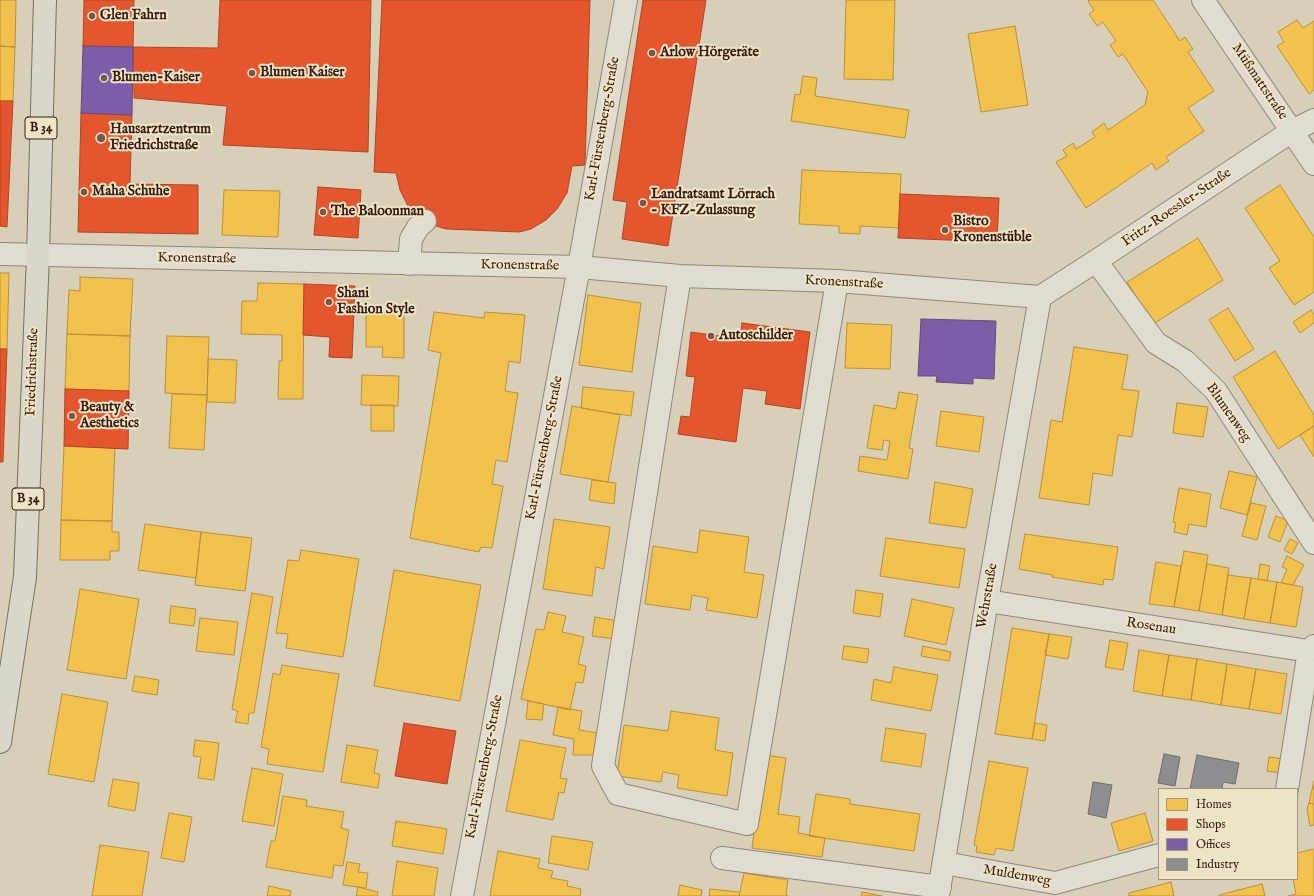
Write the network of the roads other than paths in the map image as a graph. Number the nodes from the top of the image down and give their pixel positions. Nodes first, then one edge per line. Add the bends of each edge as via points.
1 (45, 0) edge
2 (626, 0) edge
3 (1203, 0) edge
4 (1314, 120) edge
5 (1292, 131) junction
6 (1314, 164) edge
7 (425, 221) dead end
8 (0, 254) edge
9 (38, 255) junction
10 (1096, 261) junction
11 (409, 264) junction
12 (579, 267) junction
13 (680, 276) junction
14 (837, 281) junction
15 (1040, 297) junction
16 (1314, 543) edge
17 (987, 601) junction
18 (1312, 649) edge
19 (0, 742) edge
20 (1287, 788) edge
21 (1158, 855) edge
22 (722, 858) dead end
23 (944, 863) junction
24 (939, 891) edge
25 (462, 896) edge

1 - 9 main road, Friedrichstraße / B 34
2 - 12 street, Karl-Fürstenberg-Straße
3 - 5 street, Müßmattstraße
4 - 5 street, Fritz-Roessler-Straße
5 - 6 street, Müßmattstraße
5 - 10 street, Fritz-Roessler-Straße
7 - 11 street via 411,239
8 - 9 street, Kronenstraße
9 - 11 street, Kronenstraße
9 - 19 main road, Friedrichstraße / B 34 via 25,577
10 - 15 street, Fritz-Roessler-Straße
10 - 16 street, Blumenweg via 1156,343 1185,361 1216,391
11 - 12 street, Kronenstraße
12 - 13 street, Kronenstraße
12 - 25 street, Karl-Fürstenberg-Straße
13 - 14 street, Kronenstraße
13 - 14 street via 603,766 618,794 746,824
14 - 15 street, Kronenstraße
15 - 17 street, Wehrstraße
17 - 18 street, Rosenau
17 - 23 street, Wehrstraße
18 - 20 street
21 - 23 street, Muldenweg via 1055,884
22 - 24 street
23 - 24 street, Wehrstraße

